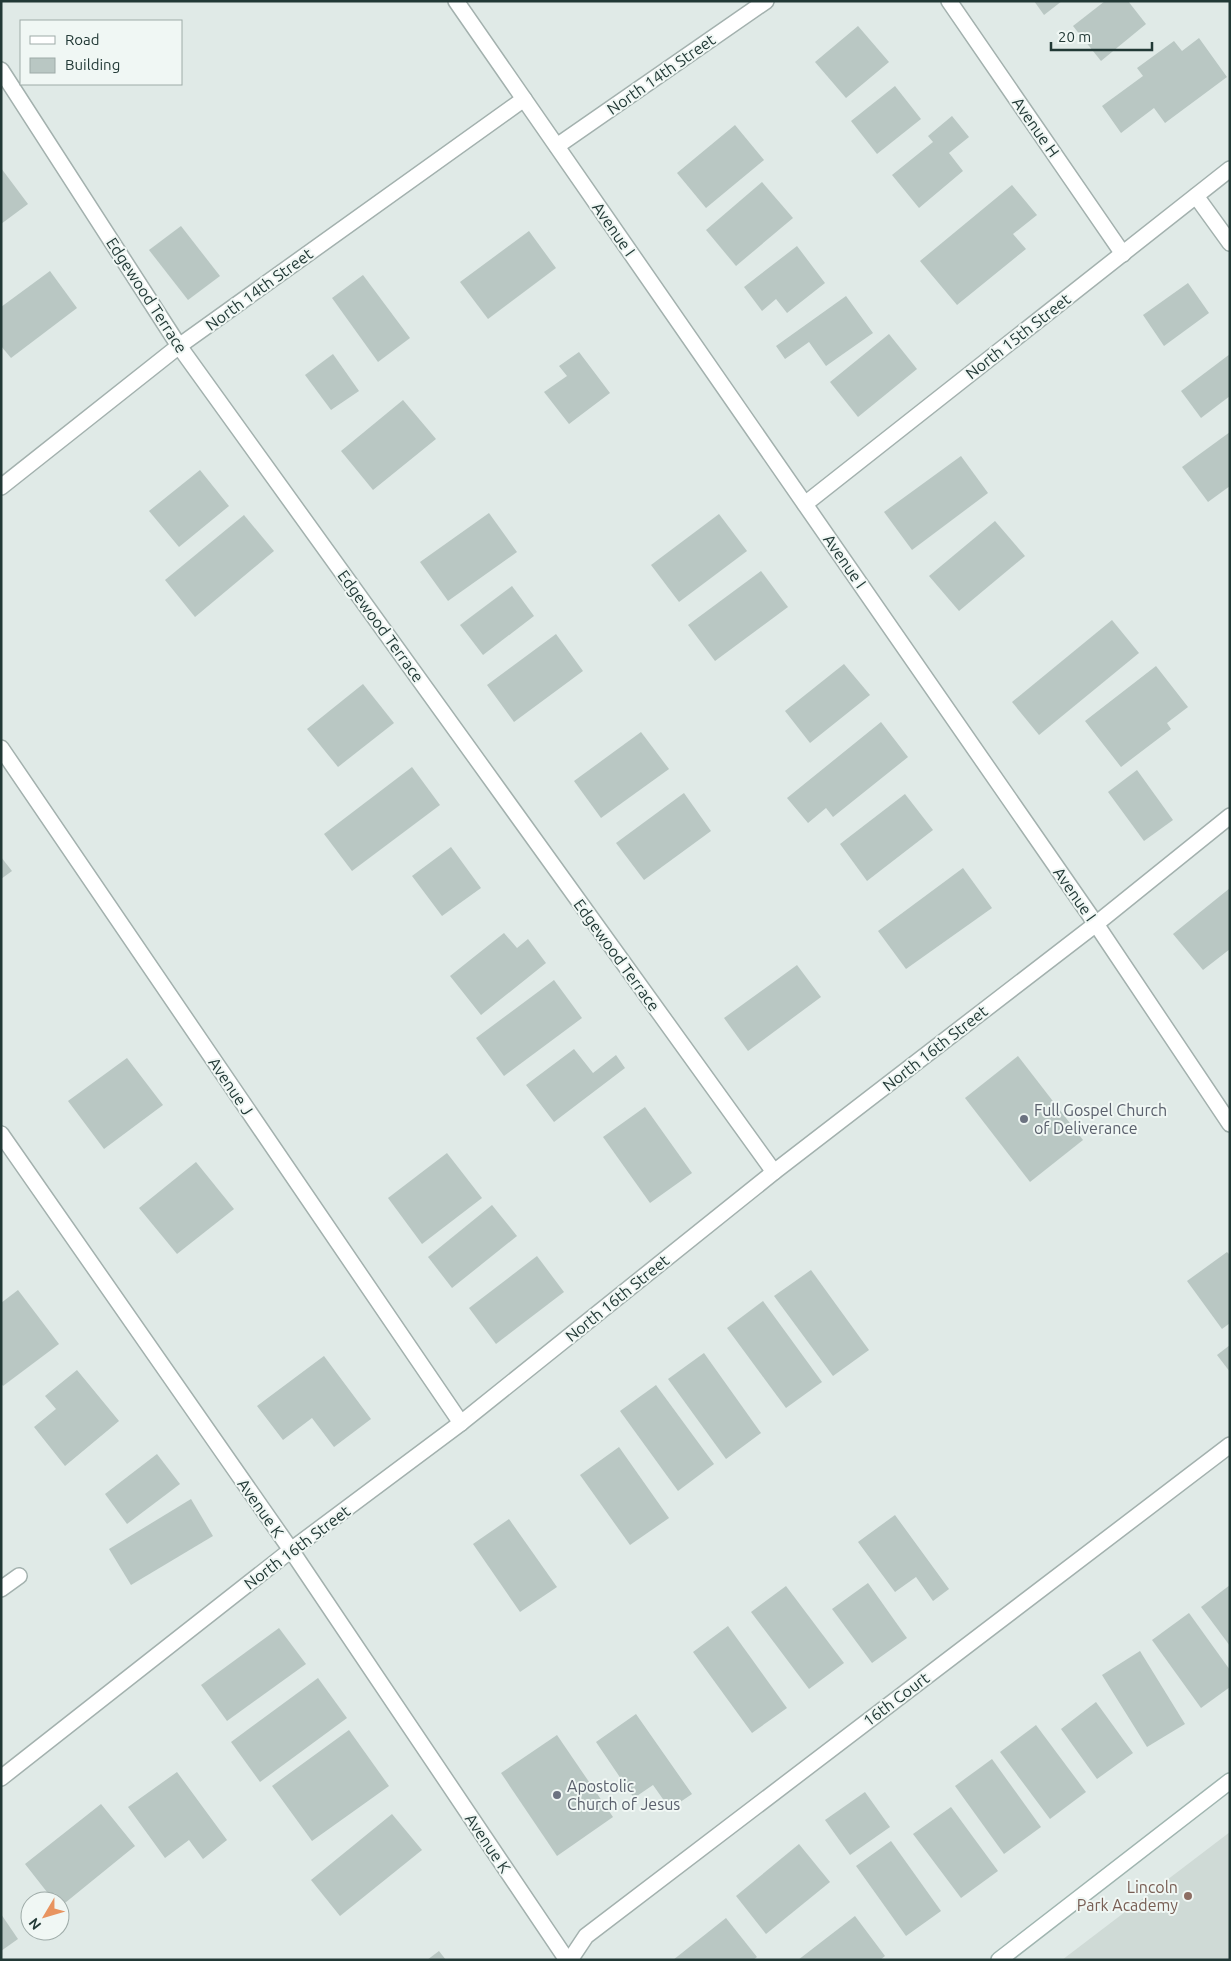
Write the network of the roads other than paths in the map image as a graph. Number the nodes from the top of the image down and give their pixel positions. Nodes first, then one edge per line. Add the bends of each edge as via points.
1 (456, 1) edge
2 (766, 1) edge
3 (949, 1) edge
4 (1, 70) edge
5 (524, 99) junction
6 (557, 146) junction
7 (1230, 169) edge
8 (1196, 196) junction
9 (1230, 243) edge
10 (1123, 254) junction
11 (179, 346) junction
12 (1, 487) edge
13 (805, 504) junction
14 (1, 748) edge
15 (1230, 816) edge
16 (1096, 924) junction
17 (1230, 1124) edge
18 (1, 1134) edge
19 (774, 1172) junction
20 (461, 1423) junction
21 (1230, 1445) edge
22 (291, 1550) junction
23 (20, 1576) dead end
24 (1, 1589) edge
25 (1, 1778) edge
26 (1230, 1781) edge
27 (568, 1960) edge
28 (999, 1960) edge

1 - 5 street, Avenue I
2 - 6 street, North 14th Street
3 - 10 street, Avenue H
4 - 11 street, Edgewood Terrace
5 - 6 street, Avenue I
5 - 11 street, North 14th Street
6 - 13 street, Avenue I
7 - 8 street, North 15th Street
8 - 9 street
8 - 10 street, North 15th Street
10 - 13 street, North 15th Street
11 - 12 street, North 14th Street
11 - 19 street, Edgewood Terrace
13 - 16 street, Avenue I
14 - 20 street, Avenue J
15 - 16 street, North 16th Street
16 - 17 street, Avenue I
16 - 19 street, North 16th Street
18 - 22 street, Avenue K
19 - 20 street, North 16th Street
20 - 22 street, North 16th Street
21 - 27 street, 16th Court via 586,1936
22 - 25 street, North 16th Street
22 - 27 street, Avenue K
23 - 24 street
26 - 28 street

